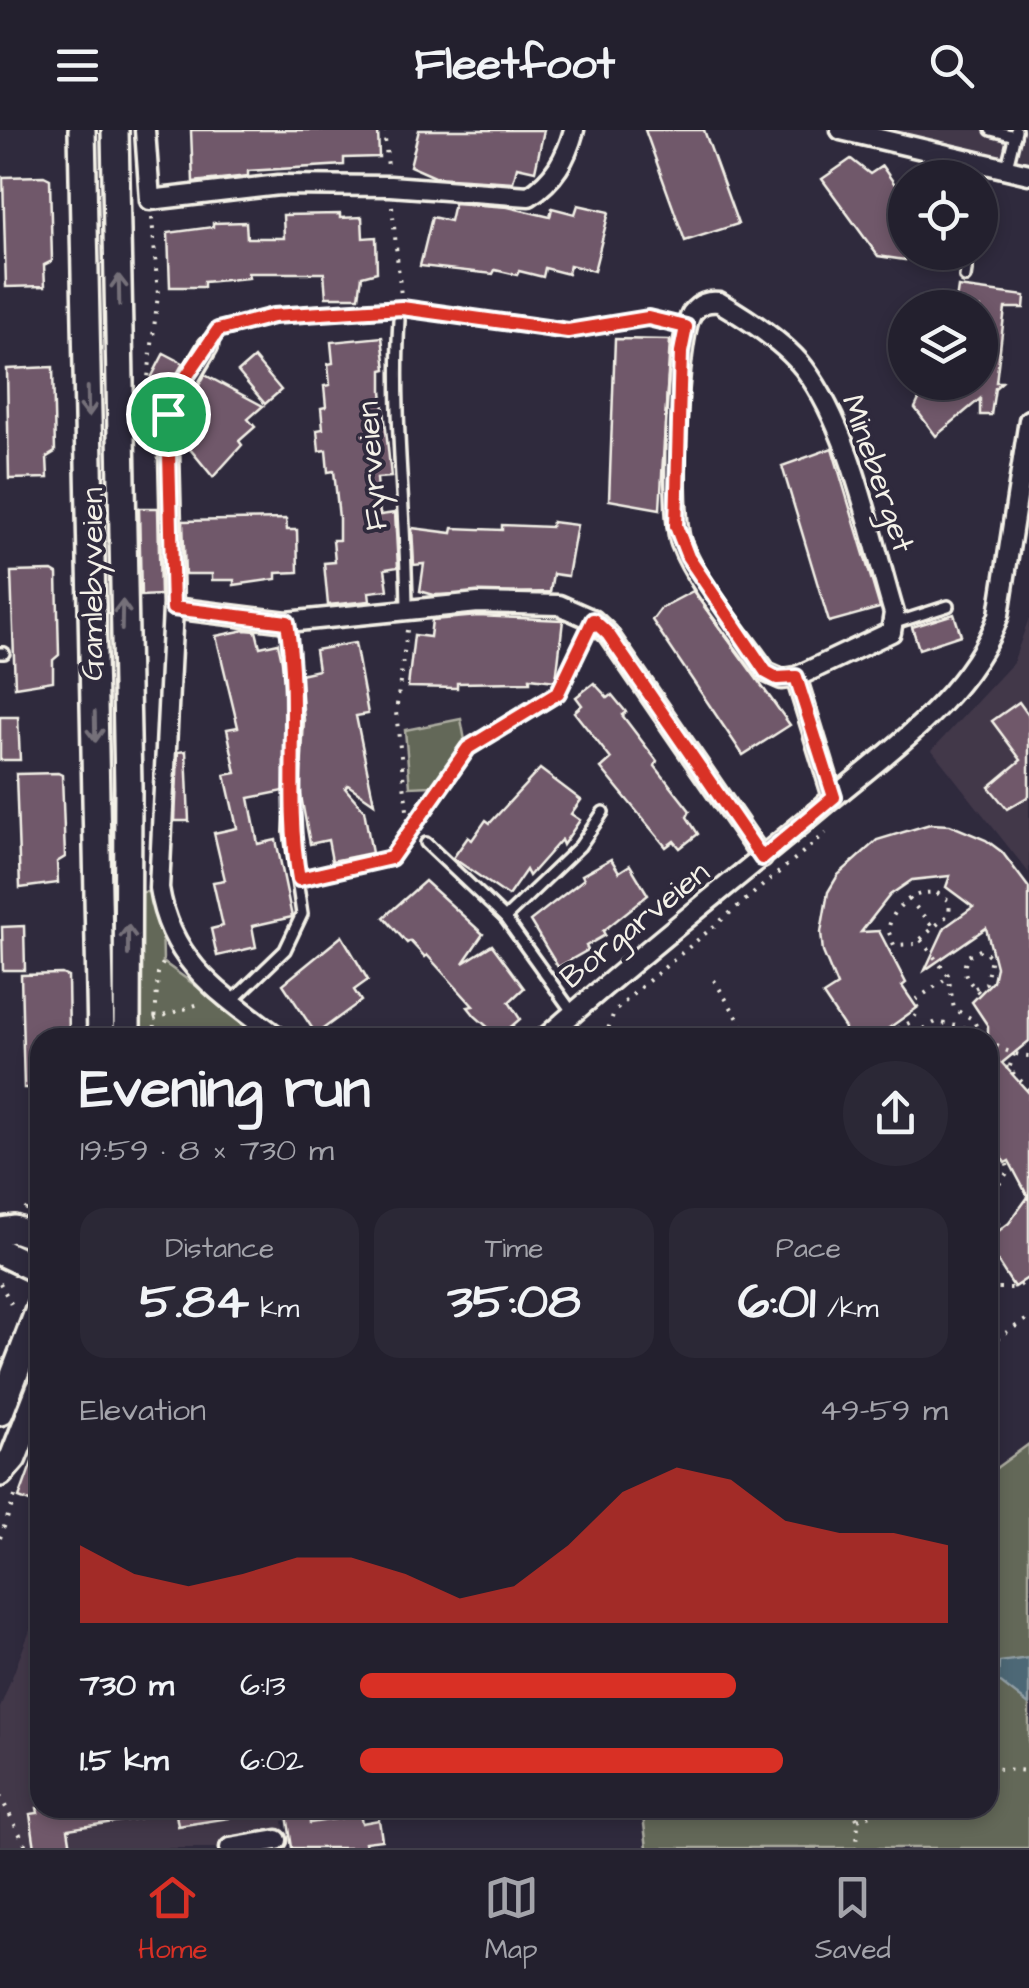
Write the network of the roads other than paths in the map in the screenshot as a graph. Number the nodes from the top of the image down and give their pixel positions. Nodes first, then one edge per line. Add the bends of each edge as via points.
1 (82, 130) edge
2 (115, 130) edge
3 (144, 130) edge
4 (574, 130) edge
5 (840, 130) edge
6 (991, 130) edge
7 (1016, 133) edge
8 (948, 160) edge
9 (1007, 167) junction
10 (998, 168) edge
11 (1029, 174) edge
12 (966, 270) edge
13 (965, 277) dead end
14 (400, 320) road end
15 (208, 346) road end
16 (1029, 420) edge
17 (948, 606) dead end
18 (173, 608) junction
19 (408, 608) junction
20 (287, 622) junction
21 (895, 624) junction
22 (796, 677) junction
23 (834, 797) junction
24 (603, 812) dead end
25 (426, 843) dead end
26 (762, 858) junction
27 (505, 918) junction
28 (227, 998) junction
29 (570, 1024) edge
30 (102, 1028) edge
31 (128, 1028) edge
32 (266, 1028) edge
33 (0, 1231) edge
34 (30, 1235) edge
35 (0, 1252) edge
36 (30, 1267) edge
37 (30, 1333) edge
38 (0, 1412) edge
39 (30, 1415) edge
40 (11, 1476) edge
41 (278, 1840) dead end
42 (230, 1848) edge

1 -> 30 street, Gamlebyveien
31 -> 2 street, Gamlebyveien
3 - 4 street via 150,200 279,185 528,196 548,184
5 - 8 street
6 - 7 lane
7 - 9 lane
9 - 10 street
9 - 11 street
12 - 13 lane
14 - 19 lane, Fyrveien via 396,384
15 - 18 street via 168,414
16 - 23 street, Borgarveien via 999,615 988,644 948,697
17 - 21 lane
18 - 20 street
18 - 28 street via 158,888 164,921 182,955
19 - 20 street
19 - 26 street via 560,606 593,620
20 - 28 lane via 296,720 290,832 302,914 285,950
21 - 22 street via 870,644
21 - 22 street, Mineberget via 833,418 802,366 719,302 698,306 686,327 676,483 680,542 766,672
22 - 23 street
23 - 26 street, Borgarveien
24 - 27 lane via 580,846
25 - 27 lane
26 - 29 street, Borgarveien
27 - 29 lane
28 - 32 street
33 - 34 street
35 - 36 street
37 - 38 street
39 - 40 street
41 - 42 street

